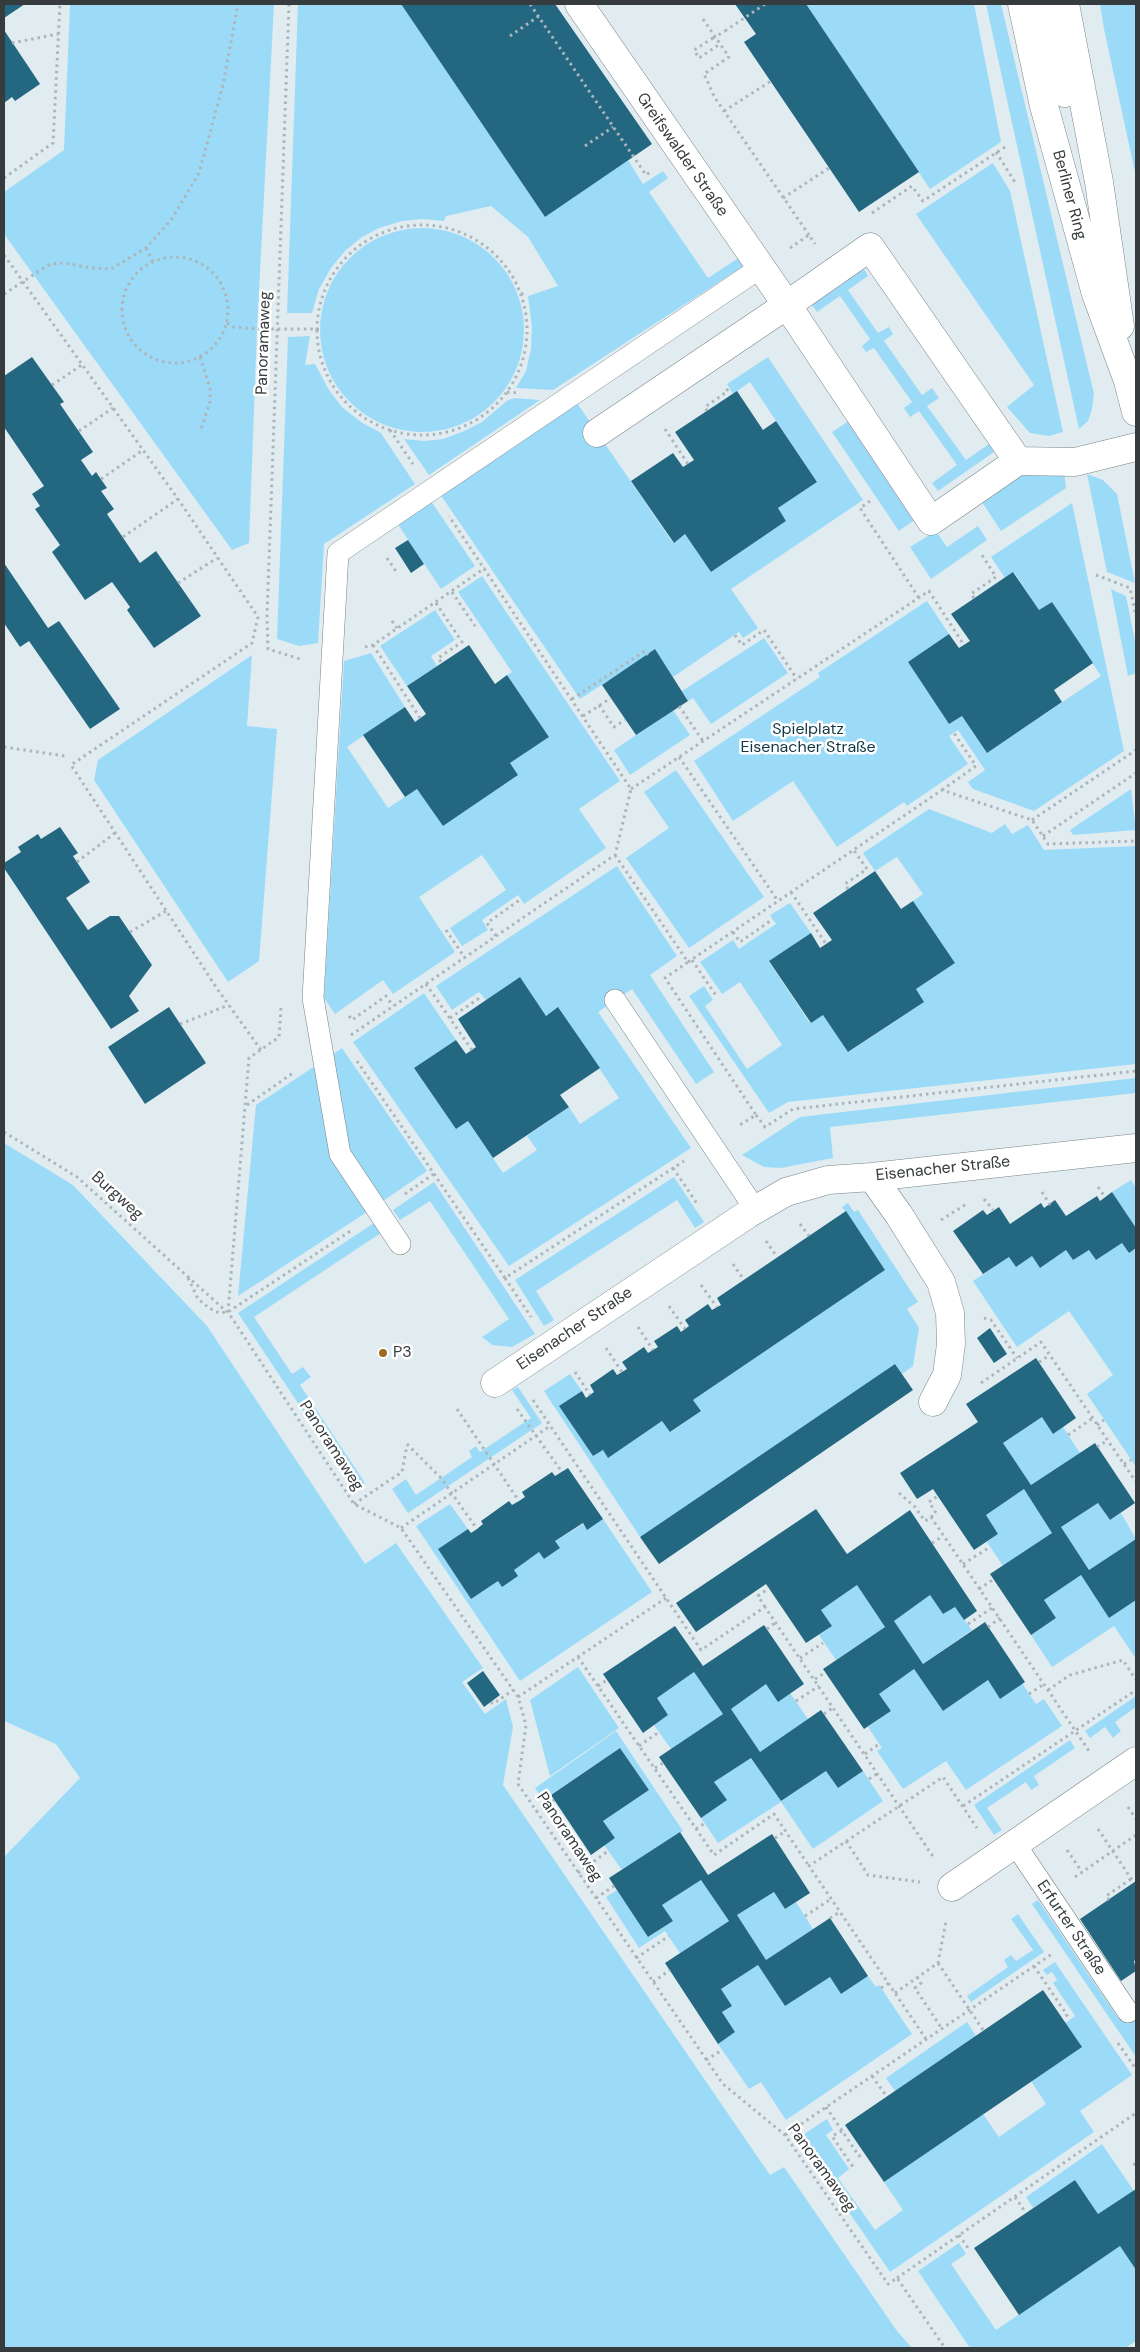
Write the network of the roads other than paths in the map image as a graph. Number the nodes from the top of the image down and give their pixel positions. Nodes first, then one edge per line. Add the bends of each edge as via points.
1 (579, 4) edge
2 (1022, 4) edge
3 (1043, 4) edge
4 (1066, 4) edge
5 (1095, 161) junction
6 (760, 268) junction
7 (786, 305) junction
8 (1128, 382) junction
9 (1136, 412) edge
10 (597, 432) dead end
11 (1136, 447) edge
12 (1018, 461) junction
13 (615, 1000) dead end
14 (1136, 1148) edge
15 (872, 1177) junction
16 (755, 1209) junction
17 (400, 1244) dead end
18 (504, 1377) road end
19 (933, 1402) road end
20 (1136, 1761) edge
21 (1015, 1844) junction
22 (952, 1887) road end
23 (1128, 2012) dead end

1 - 6 street, Greifswalder Straße
2 - 8 street, Berliner Ring via 1044,106 1096,294
3 - 5 street, Berliner Ring via 1064,89
4 - 5 street, Berliner Ring
5 - 8 street, Berliner Ring
6 - 7 street, Greifswalder Straße
6 - 17 lane via 338,553 313,998 340,1154
7 - 10 street
7 - 12 street via 870,248
7 - 12 street, Greifswalder Straße via 931,521
8 - 9 street, Berliner Ring
11 - 12 street via 1075,462
13 - 16 lane
14 - 15 street, Eisenacher Straße
15 - 16 street, Eisenacher Straße via 828,1180 786,1192
15 - 19 street via 941,1282 950,1313 947,1375
16 - 18 street, Eisenacher Straße
20 - 21 street
21 - 22 street
21 - 23 lane, Erfurter Straße

